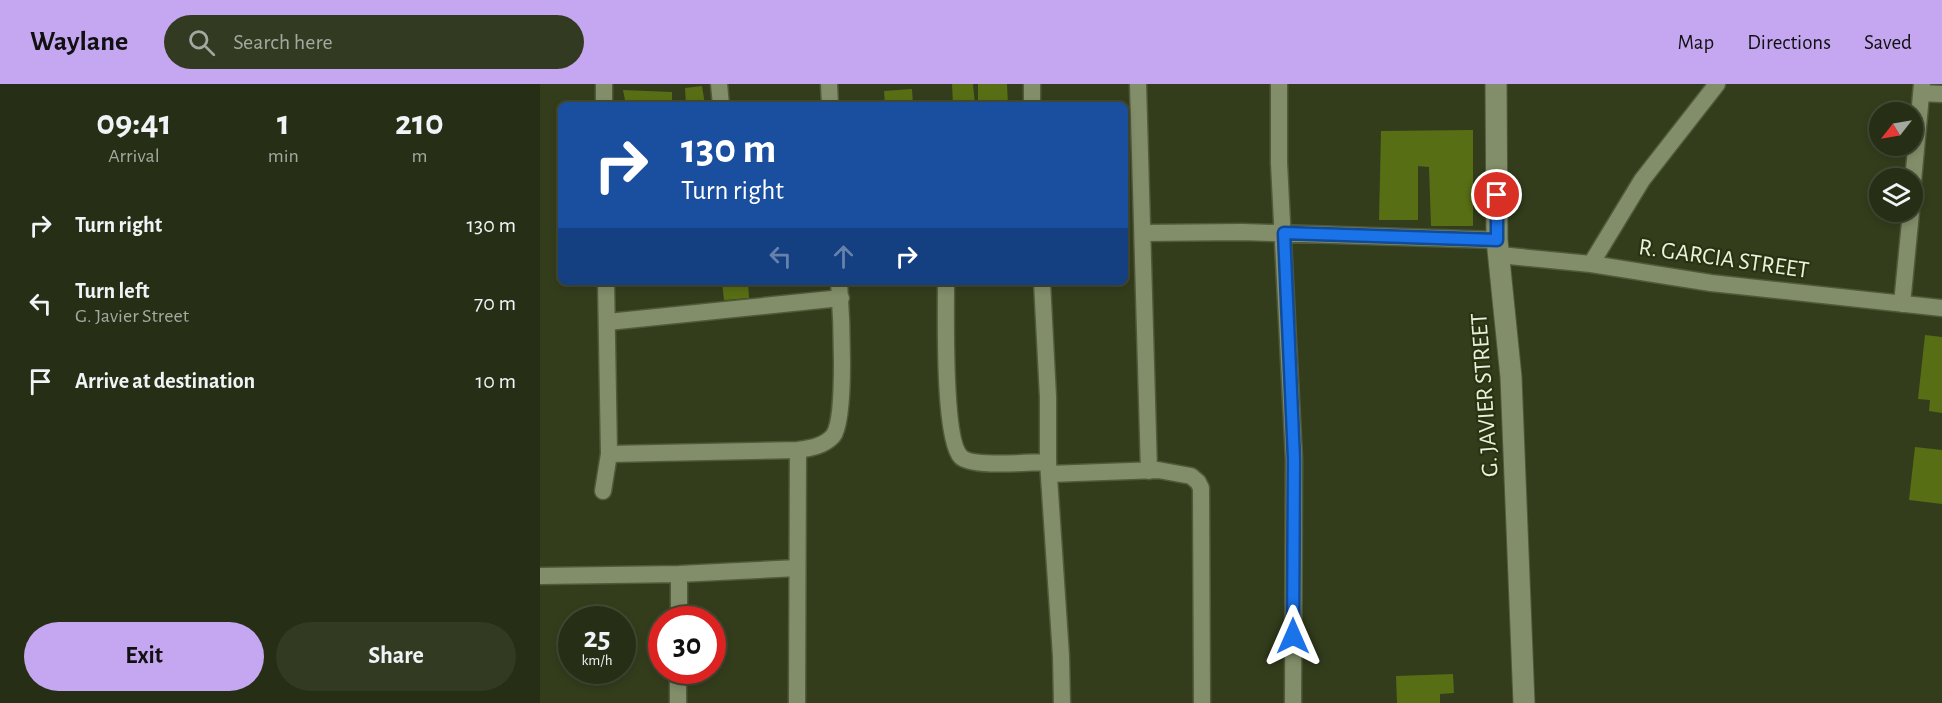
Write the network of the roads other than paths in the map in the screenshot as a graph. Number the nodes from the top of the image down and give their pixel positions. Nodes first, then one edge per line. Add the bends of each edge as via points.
1 (604, 84) edge
2 (719, 84) edge
3 (829, 84) edge
4 (1032, 84) edge
5 (1138, 84) edge
6 (1279, 84) edge
7 (1496, 84) edge
8 (1717, 84) edge
9 (1922, 88) edge
10 (1942, 94) edge
11 (604, 102) edge
12 (721, 102) edge
13 (830, 102) edge
14 (1032, 102) edge
15 (1132, 122) edge
16 (1914, 168) edge
17 (1910, 222) edge
18 (1143, 232) junction
19 (1284, 233) junction
20 (1498, 247) junction
21 (1591, 264) junction
22 (606, 285) edge
23 (946, 285) edge
24 (1042, 285) edge
25 (840, 290) edge
26 (1902, 304) junction
27 (1942, 308) edge
28 (608, 322) junction
29 (798, 450) junction
30 (609, 454) junction
31 (1048, 468) junction
32 (1149, 471) junction
33 (603, 491) dead end
34 (797, 568) junction
35 (680, 574) junction
36 (540, 576) edge
37 (679, 606) edge
38 (678, 684) edge
39 (678, 703) edge
40 (796, 703) edge
41 (1062, 703) edge
42 (1202, 703) edge
43 (1293, 703) edge
44 (1524, 703) edge

1 - 11 street
2 - 12 street
3 - 13 street
4 - 14 street
5 - 15 street
6 - 19 street
7 - 20 street, G. JAVIER STREET
8 - 21 street via 1642,180
9 - 10 street
9 - 16 street
15 - 18 street
17 - 26 street
18 - 19 street, R. GARCIA STREET
18 - 32 street
19 - 20 street, R. GARCIA STREET
19 - 43 street via 1294,459
20 - 21 street, R. GARCIA STREET
20 - 44 street, G. JAVIER STREET via 1511,377
21 - 26 street, R. GARCIA STREET via 1711,283
22 - 28 street
23 - 31 street via 952,436 960,456 967,461
24 - 31 street
25 - 28 street
25 - 29 street via 842,394 837,429 824,443
26 - 27 street, R. GARCIA STREET
28 - 30 street
29 - 30 street
29 - 34 street
30 - 33 street
31 - 32 street
31 - 41 street
32 - 42 street via 1184,473 1198,482 1200,488
34 - 35 street
34 - 40 street
35 - 36 street
35 - 37 street
38 - 39 street

